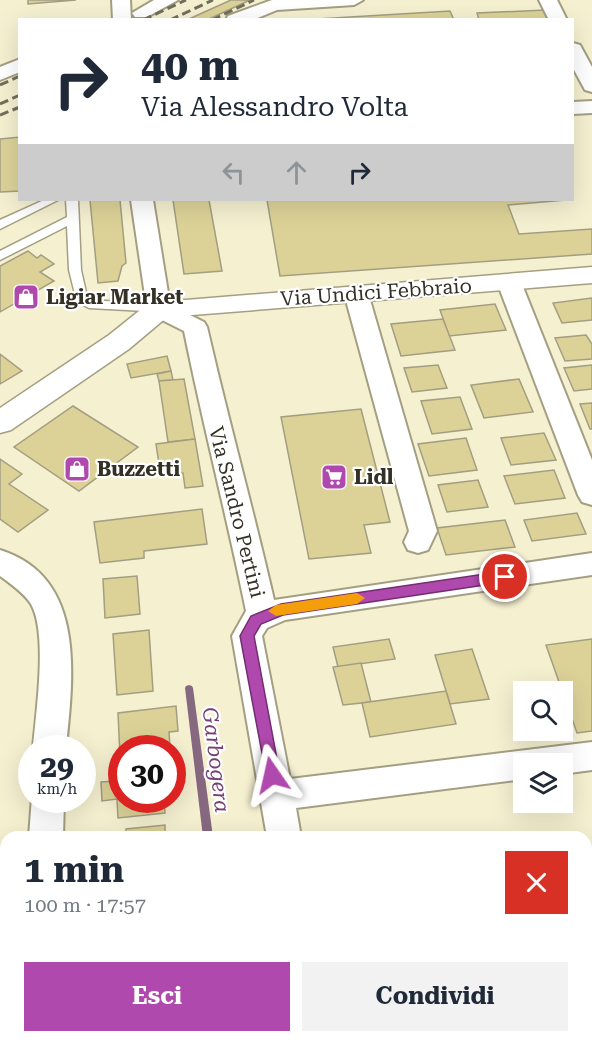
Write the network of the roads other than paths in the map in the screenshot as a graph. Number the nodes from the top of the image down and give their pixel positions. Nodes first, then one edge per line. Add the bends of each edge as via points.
1 (121, 0) edge
2 (169, 0) edge
3 (354, 0) edge
4 (548, 0) edge
5 (141, 13) dead end
6 (122, 18) edge
7 (240, 18) edge
8 (557, 18) edge
9 (574, 51) edge
10 (18, 66) edge
11 (0, 74) edge
12 (592, 86) edge
13 (592, 107) edge
14 (574, 108) edge
15 (50, 201) edge
16 (72, 201) edge
17 (142, 201) edge
18 (159, 201) edge
19 (72, 219) junction
20 (0, 225) edge
21 (0, 256) edge
22 (151, 265) junction
23 (592, 276) edge
24 (509, 282) junction
25 (356, 293) junction
26 (159, 309) junction
27 (0, 423) edge
28 (592, 495) edge
29 (418, 542) dead end
30 (0, 561) edge
31 (592, 564) edge
32 (262, 616) junction
33 (50, 735) edge
34 (592, 756) edge
35 (573, 759) edge
36 (513, 766) edge
37 (276, 796) junction
38 (47, 813) edge
39 (46, 831) edge
40 (283, 831) edge

1 - 6 street
2 - 5 street
3 - 7 street via 274,5
4 - 8 street
9 - 12 street
10 - 11 street
13 - 14 street
15 - 20 lane
16 - 19 lane
17 - 22 street
18 - 22 street via 165,256
19 - 21 lane
19 - 26 lane via 81,299 89,304
22 - 26 street
23 - 24 street, Via Undici Febbraio
24 - 25 street, Via Undici Febbraio
24 - 28 street
25 - 26 street, Via Undici Febbraio
25 - 29 street via 423,531
26 - 27 street via 119,342
26 - 32 street, Via Sandro Pertini via 195,327
30 - 33 street via 30,584 52,615
31 - 32 street via 281,609
32 - 37 street, Via Sandro Pertini via 247,636
34 - 35 street
36 - 37 street
37 - 40 street, Via Sandro Pertini
38 - 39 street

